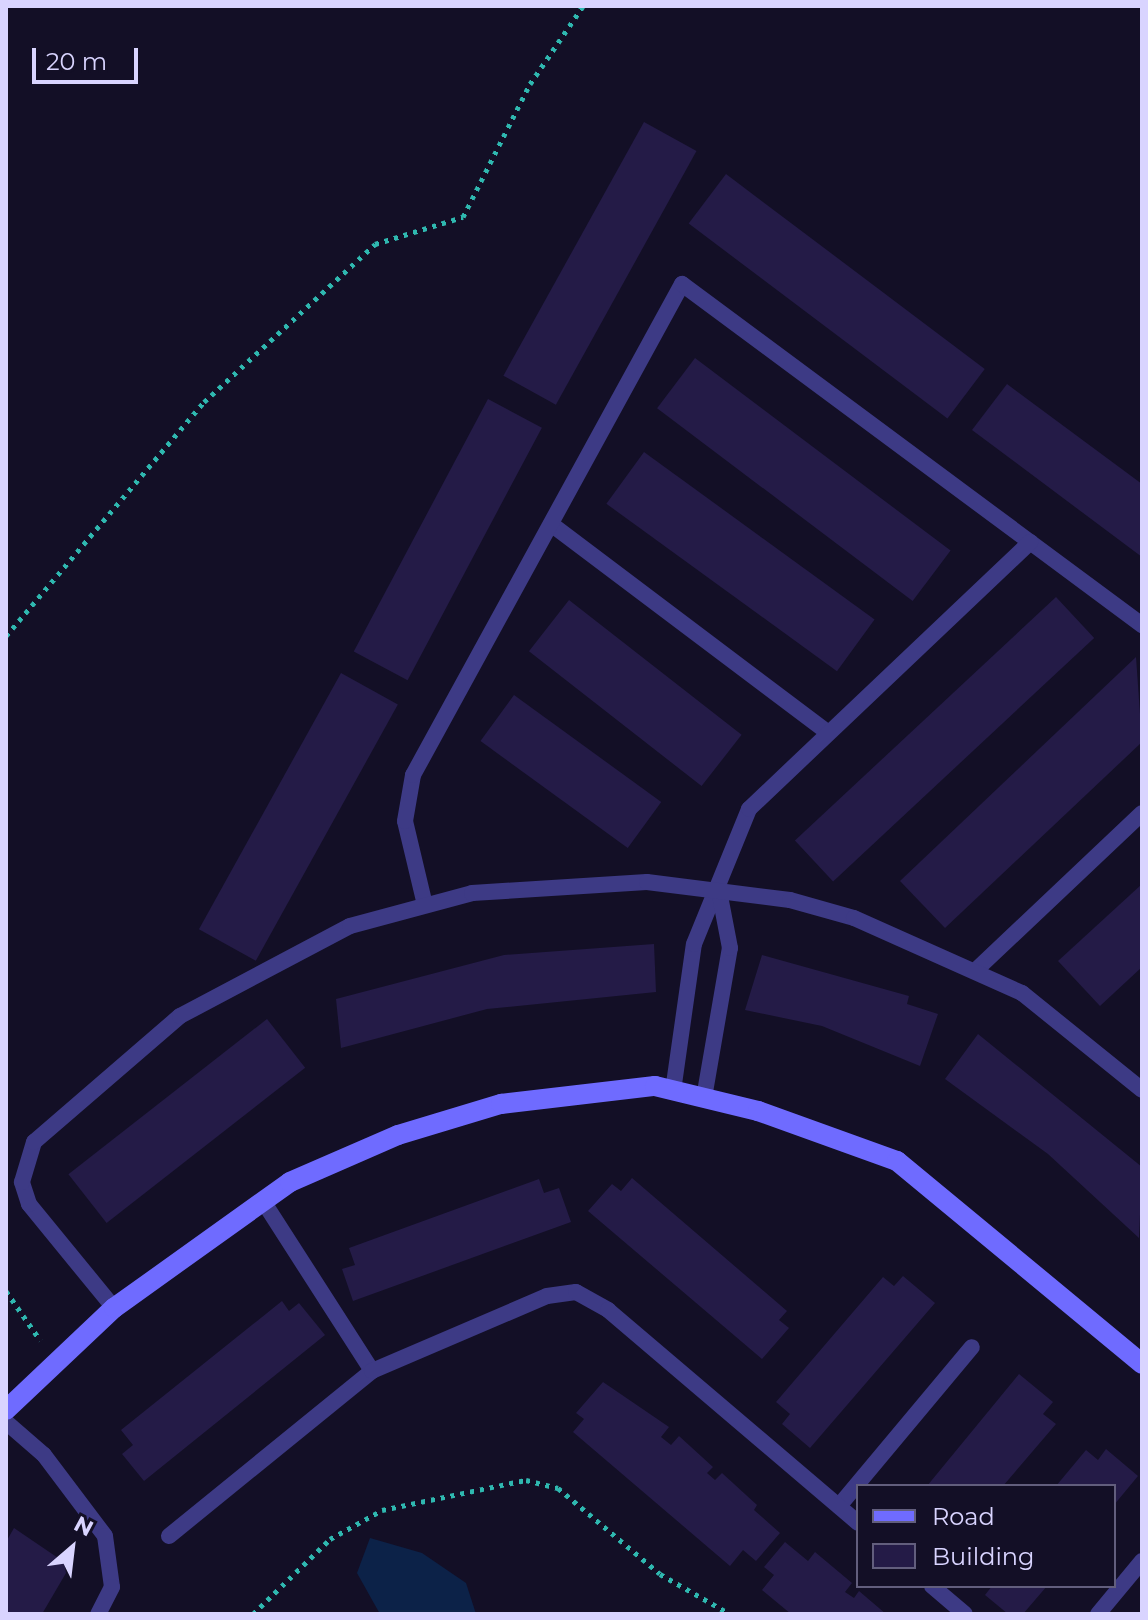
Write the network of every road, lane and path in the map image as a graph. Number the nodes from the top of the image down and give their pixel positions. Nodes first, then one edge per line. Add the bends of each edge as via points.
1 (583, 6) edge
2 (551, 524) junction
3 (1030, 542) junction
4 (1142, 625) edge
5 (6, 636) edge
6 (827, 732) junction
7 (1142, 813) edge
8 (719, 891) junction
9 (425, 905) junction
10 (976, 970) junction
11 (1142, 1090) edge
12 (673, 1091) junction
13 (704, 1098) junction
14 (263, 1201) junction
15 (6, 1291) edge
16 (114, 1308) junction
17 (972, 1347) dead end
18 (56, 1363) junction
19 (1142, 1364) edge
20 (372, 1371) junction
21 (6, 1410) edge
22 (6, 1422) edge
23 (857, 1484) edge
24 (856, 1486) edge
25 (839, 1506) junction
26 (856, 1521) edge
27 (169, 1536) dead end
28 (1142, 1561) edge
29 (934, 1588) edge
30 (98, 1614) edge
31 (253, 1614) edge
32 (730, 1614) edge
33 (965, 1614) edge
34 (1098, 1614) edge

1 - 5 path via 530,84 463,217 375,244 204,402
2 - 3 lane via 682,284
2 - 6 lane
2 - 9 lane via 413,775 405,821
3 - 4 lane
3 - 6 lane
6 - 8 lane via 749,809 731,839
7 - 10 lane
8 - 9 lane via 571,881
8 - 10 lane via 854,918
8 - 12 lane via 694,944
8 - 13 lane via 730,948
9 - 16 lane via 350,926 180,1016 34,1142 22,1182 29,1204
10 - 11 lane via 1022,993
12 - 13 street
12 - 14 street via 655,1086 501,1104 398,1135
13 - 19 street via 897,1161
14 - 16 street
14 - 20 lane
15 - 18 path
16 - 18 street
17 - 23 lane
18 - 21 street
20 - 25 lane via 547,1296 576,1292 608,1310
20 - 27 lane
22 - 30 lane via 44,1455 105,1536 112,1587
24 - 25 lane
25 - 26 lane
28 - 34 lane
29 - 33 lane
31 - 32 path via 330,1539 382,1510 526,1480 558,1488 660,1574

